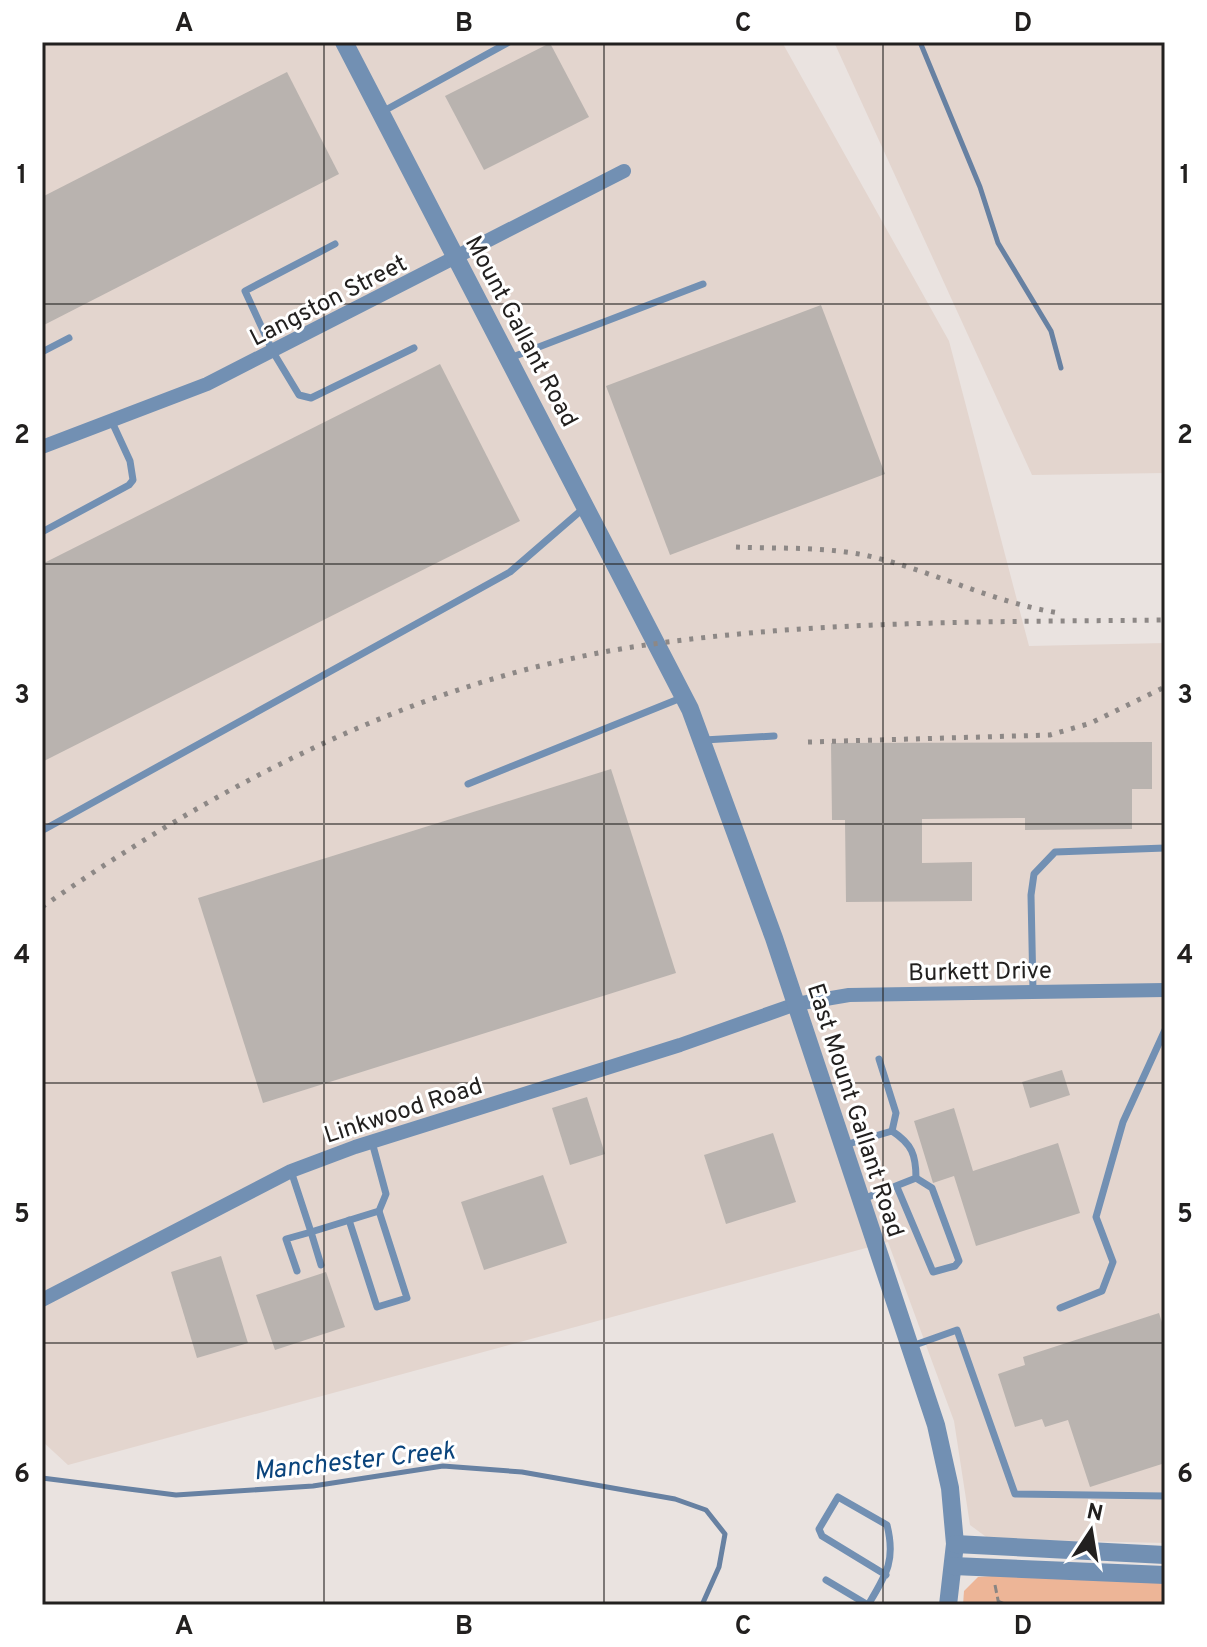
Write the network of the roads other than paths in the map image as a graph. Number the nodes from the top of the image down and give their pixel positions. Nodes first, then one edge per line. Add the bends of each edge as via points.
1 (344, 42) edge
2 (509, 42) edge
3 (380, 113) junction
4 (624, 171) dead end
5 (335, 244) dead end
6 (457, 259) junction
7 (703, 284) dead end
8 (69, 338) dead end
9 (414, 348) dead end
10 (42, 352) edge
11 (273, 352) junction
12 (510, 358) junction
13 (112, 422) junction
14 (42, 447) edge
15 (586, 506) junction
16 (42, 532) edge
17 (657, 643) joint
18 (684, 697) junction
19 (774, 736) dead end
20 (701, 741) junction
21 (468, 784) dead end
22 (45, 829) dead end
23 (1165, 848) edge
24 (1165, 990) edge
25 (1033, 992) junction
26 (796, 1004) junction
27 (1165, 1030) edge
28 (879, 1059) dead end
29 (892, 1131) junction
30 (372, 1142) junction
31 (843, 1146) junction
32 (291, 1171) junction
33 (916, 1178) junction
34 (897, 1187) junction
35 (861, 1200) junction
36 (379, 1211) junction
37 (349, 1220) junction
38 (311, 1232) junction
39 (321, 1265) dead end
40 (297, 1271) dead end
41 (42, 1300) edge
42 (1060, 1308) dead end
43 (910, 1347) junction
44 (1165, 1496) edge
45 (955, 1544) junction
46 (1165, 1555) edge
47 (953, 1566) junction
48 (886, 1575) junction
49 (1165, 1575) edge
50 (826, 1580) dead end
51 (948, 1605) edge

1 - 3 street, Mount Gallant Road
2 - 3 lane
3 - 6 street, Mount Gallant Road
4 - 6 street, Langston Street
5 - 11 lane via 245,291
6 - 11 street, Langston Street
6 - 12 street, Mount Gallant Road
7 - 12 lane
8 - 10 lane
9 - 11 lane via 311,398 299,395
11 - 13 street, Langston Street
12 - 15 street, Mount Gallant Road
13 - 14 street, Langston Street
13 - 16 lane via 133,480
15 - 17 street, Mount Gallant Road
15 - 22 lane via 510,572
17 - 18 street, East Mount Gallant Road
18 - 20 street, East Mount Gallant Road
18 - 21 lane
19 - 20 lane
20 - 26 street, East Mount Gallant Road
23 - 25 lane via 1055,852 1034,874
24 - 25 street, Burkett Drive
25 - 26 street, Burkett Drive via 849,995
26 - 30 street, Linkwood Road
26 - 31 street, East Mount Gallant Road
27 - 42 lane via 1123,1122 1096,1217 1113,1262 1102,1291
28 - 29 lane via 896,1113
29 - 31 lane
29 - 33 lane via 907,1140 916,1156
30 - 32 street, Linkwood Road
30 - 36 lane via 386,1194
31 - 35 street, East Mount Gallant Road
32 - 38 lane
32 - 41 street, Linkwood Road
33 - 34 lane
33 - 34 lane via 932,1188 959,1261 955,1266 933,1272
34 - 35 lane
35 - 43 street, East Mount Gallant Road
36 - 37 lane
36 - 37 lane via 407,1298 377,1307
37 - 38 lane
38 - 39 lane
38 - 40 lane via 286,1239
43 - 44 lane via 957,1330 1015,1494
43 - 45 street, East Mount Gallant Road via 936,1425
45 - 46 street
45 - 47 street, East Mount Gallant Road
47 - 49 street
47 - 51 street, East Mount Gallant Road
48 - 48 lane via 893,1549 887,1525 838,1497 819,1529 822,1536
48 - 50 lane via 868,1605

